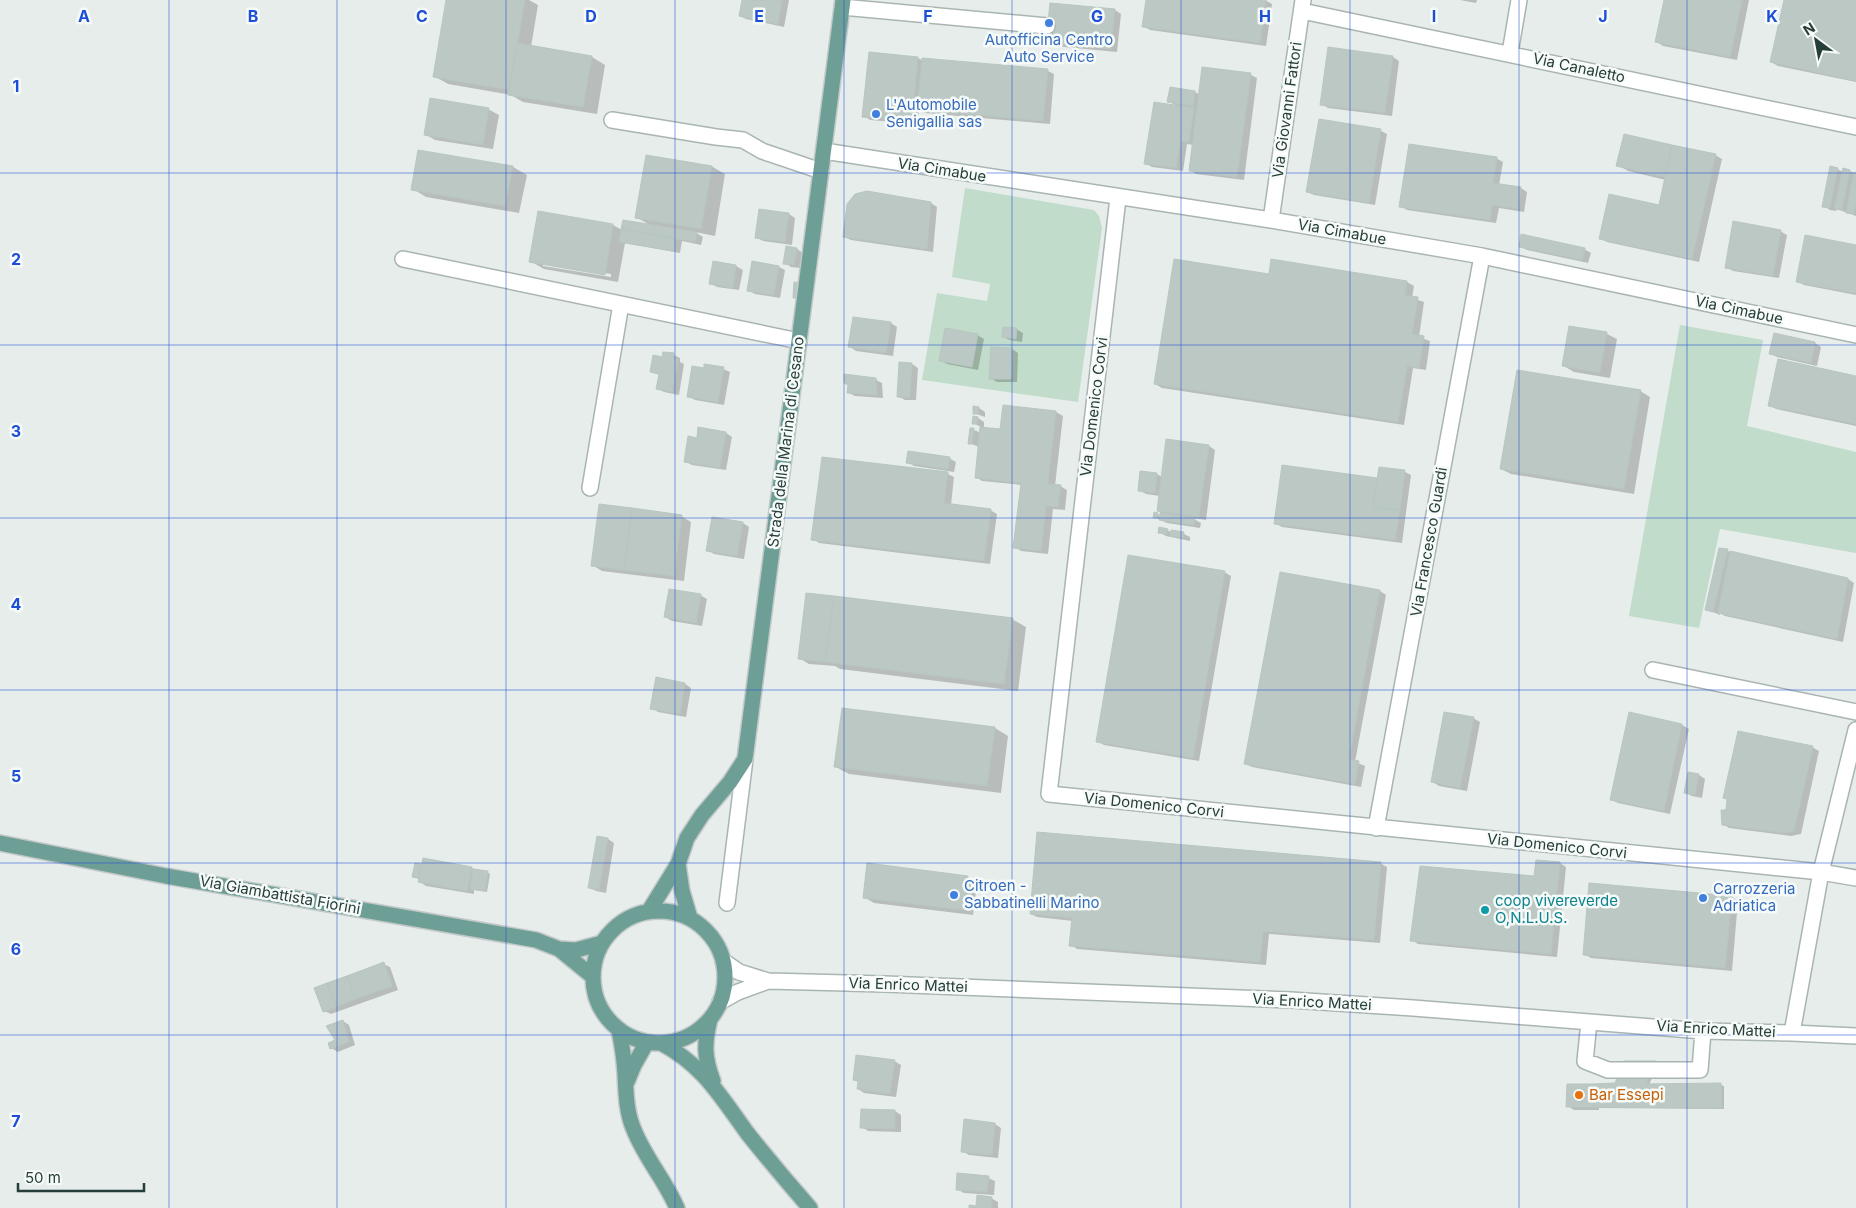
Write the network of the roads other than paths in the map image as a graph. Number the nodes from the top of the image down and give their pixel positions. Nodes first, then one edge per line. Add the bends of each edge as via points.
1 (1519, 0) edge
2 (843, 4) edge
3 (1302, 6) edge
4 (1047, 26) dead end
5 (1510, 53) junction
6 (612, 120) dead end
7 (1856, 127) edge
8 (824, 152) junction
9 (821, 171) junction
10 (1118, 198) junction
11 (1271, 220) junction
12 (1482, 256) junction
13 (403, 259) dead end
14 (621, 304) junction
15 (1856, 334) edge
16 (799, 341) junction
17 (590, 488) dead end
18 (1653, 670) dead end
19 (1856, 712) edge
20 (1856, 730) edge
21 (745, 759) junction
22 (1376, 828) junction
23 (0, 843) edge
24 (678, 864) junction
25 (1821, 872) junction
26 (1856, 878) edge
27 (727, 903) dead end
28 (649, 911) junction
29 (690, 918) junction
30 (602, 943) junction
31 (559, 949) junction
32 (723, 961) junction
33 (592, 976) junction
34 (768, 981) junction
35 (720, 1002) junction
36 (710, 1019) junction
37 (1589, 1022) junction
38 (619, 1030) junction
39 (1704, 1031) junction
40 (1792, 1032) junction
41 (1856, 1036) edge
42 (654, 1042) junction
43 (626, 1086) junction
44 (715, 1087) junction
45 (677, 1208) edge
46 (810, 1208) edge

1 - 5 street
2 - 4 street
2 - 8 main road, Strada della Marina di Cesano
3 - 5 street, Via Canaletto
3 - 11 street, Via Giovanni Fattori
5 - 7 street, Via Canaletto
6 - 9 street via 743,140 770,155
8 - 9 main road, Strada della Marina di Cesano
8 - 10 street, Via Cimabue
9 - 16 main road, Strada della Marina di Cesano
10 - 11 street, Via Cimabue
10 - 22 street, Via Domenico Corvi via 1049,794
11 - 12 street, Via Cimabue
12 - 15 street, Via Cimabue
12 - 22 street, Via Francesco Guardi
13 - 14 street
14 - 16 street
14 - 17 street
16 - 21 main road, Strada della Marina di Cesano
18 - 19 street
20 - 25 street
21 - 24 main road, Strada della Marina di Cesano via 702,815
21 - 27 street
22 - 25 street, Via Domenico Corvi
23 - 31 main road, Via Giambattista Fiorini via 166,876 536,940
24 - 28 main road, Strada della Marina di Cesano
24 - 29 main road, Strada della Marina di Cesano
25 - 26 street, Via Domenico Corvi
25 - 40 street
28 - 29 main road via 670,911
28 - 30 main road via 630,917 614,928
29 - 32 main road via 711,936
30 - 31 main road, Via Giambattista Fiorini via 576,950
30 - 33 main road
31 - 33 main road, Via Giambattista Fiorini
32 - 34 street, Via Enrico Mattei via 739,972
32 - 35 main road via 725,982
33 - 38 main road via 599,1007
34 - 35 street, Via Enrico Mattei
34 - 37 street, Via Enrico Mattei via 1291,1000
35 - 36 main road
36 - 42 main road via 696,1032 679,1040
36 - 44 main road via 705,1042 706,1063
37 - 39 street, Via Enrico Mattei
37 - 39 street via 1585,1061 1608,1070 1700,1070
38 - 42 main road via 632,1038
38 - 43 main road
39 - 40 street, Via Enrico Mattei
40 - 41 street, Via Enrico Mattei
42 - 43 main road via 634,1065
42 - 44 main road via 678,1052
43 - 45 main road via 627,1108 633,1129
44 - 46 main road

